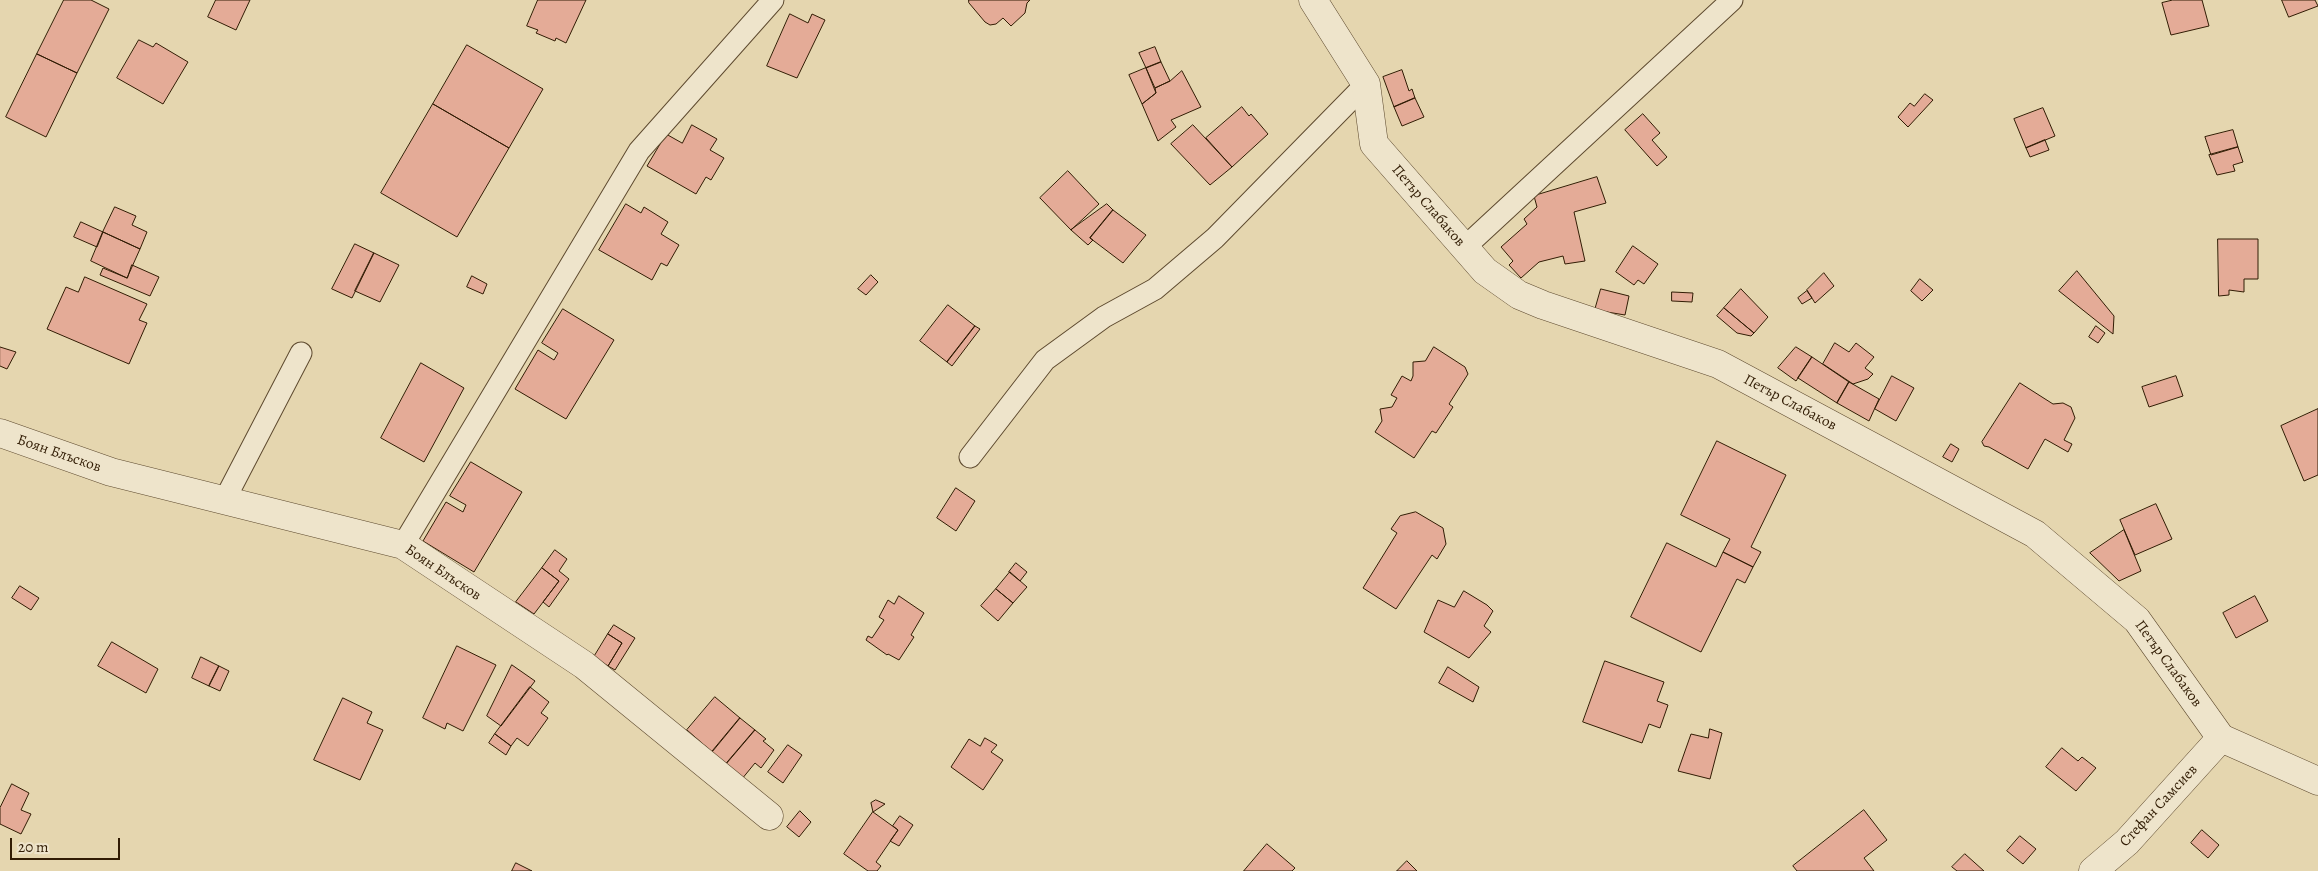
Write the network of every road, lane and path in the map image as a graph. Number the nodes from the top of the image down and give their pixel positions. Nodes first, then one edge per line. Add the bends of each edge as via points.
1 (773, 0) edge
2 (1313, 0) edge
3 (1732, 0) edge
4 (1366, 84) junction
5 (1464, 248) junction
6 (301, 352) dead end
7 (0, 433) edge
8 (970, 457) dead end
9 (224, 501) junction
10 (403, 545) junction
11 (2221, 738) junction
12 (2318, 781) edge
13 (769, 816) dead end
14 (2093, 871) edge

1 - 10 lane via 638,152
2 - 4 street, Петър Слабаков
3 - 5 lane
4 - 5 street, Петър Слабаков via 1374,144
4 - 8 lane via 1215,238 1155,289 1104,317 1045,360
5 - 11 street, Петър Слабаков via 1484,271 1518,295 1718,364 2035,534 2138,620
6 - 9 lane
7 - 9 street, Боян Блъсков via 111,472
9 - 10 street, Боян Блъсков
10 - 13 street, Боян Блъсков via 584,665
11 - 12 street
11 - 14 street, Стефан Самсиев via 2127,842

